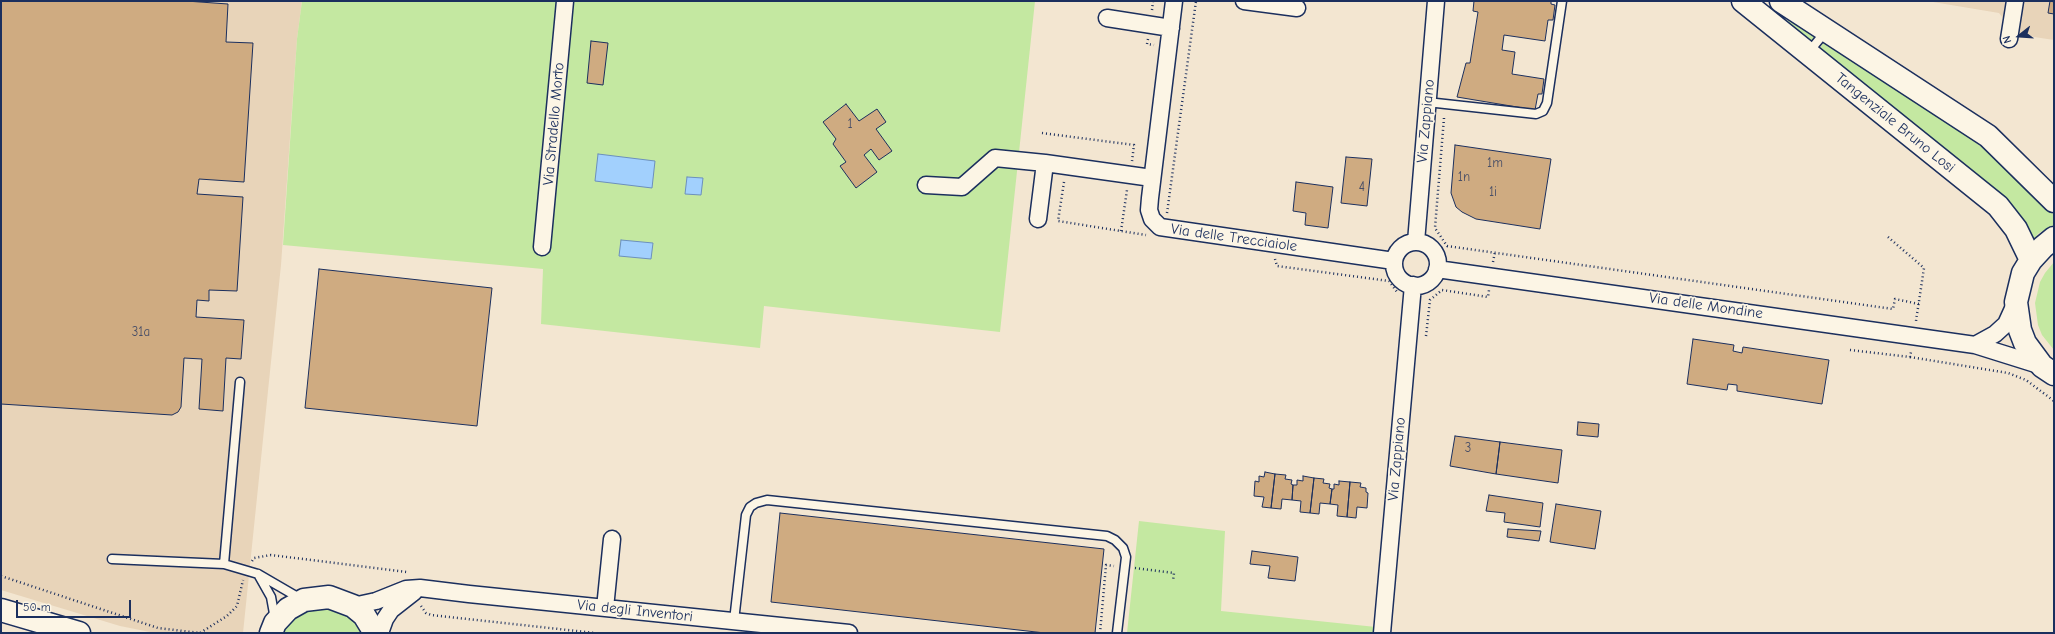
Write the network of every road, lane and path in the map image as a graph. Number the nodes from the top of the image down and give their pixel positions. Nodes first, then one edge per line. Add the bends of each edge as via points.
1 (565, 1) edge
2 (1174, 1) edge
3 (1196, 1) edge
4 (1244, 1) edge
5 (1436, 1) edge
6 (1562, 1) edge
7 (1743, 1) edge
8 (1781, 1) edge
9 (2015, 1) edge
10 (1297, 8) dead end
11 (1107, 18) dead end
12 (1171, 28) junction
13 (1826, 30) junction
14 (2009, 39) dead end
15 (1808, 54) junction
16 (1427, 102) junction
17 (1444, 118) dead end
18 (1045, 164) junction
19 (1065, 178) dead end
20 (1152, 184) junction
21 (926, 185) dead end
22 (1170, 193) junction
23 (2054, 201) edge
24 (1038, 219) dead end
25 (1165, 228) junction
26 (1888, 237) dead end
27 (2054, 238) edge
28 (1416, 242) junction
29 (542, 247) dead end
30 (1495, 252) junction
31 (1272, 253) dead end
32 (2031, 260) junction
33 (1394, 261) junction
34 (1437, 269) junction
35 (1491, 275) junction
36 (1413, 286) junction
37 (1398, 293) dead end
38 (2016, 302) junction
39 (1919, 304) junction
40 (1913, 338) junction
41 (1425, 343) dead end
42 (1975, 345) junction
43 (1850, 350) dead end
44 (1910, 357) junction
45 (2048, 370) edge
46 (240, 382) dead end
47 (2054, 401) edge
48 (612, 539) dead end
49 (112, 559) dead end
50 (224, 564) junction
51 (1125, 567) junction
52 (258, 574) junction
53 (1173, 581) dead end
54 (420, 588) junction
55 (304, 600) junction
56 (353, 606) junction
57 (605, 608) junction
58 (1, 610) edge
59 (734, 621) junction
60 (273, 628) edge
61 (79, 633) edge
62 (375, 633) edge
63 (380, 633) edge
64 (849, 633) edge
65 (1100, 633) edge
66 (1117, 633) edge
67 (1382, 633) edge

1 - 29 street, Via Stradello Morto
2 - 12 street, Via delle Trecciaiole
3 - 22 path
4 - 10 street
5 - 16 street, Via Zappiano
6 - 16 lane via 1547,103 1543,111 1536,114
7 - 15 main road, Tangenziale Bruno Losi
8 - 13 main road
9 - 14 street
11 - 12 street
12 - 20 street, Via delle Trecciaiole
13 - 15 lane
13 - 23 main road via 1988,136
15 - 32 main road, Tangenziale Bruno Losi via 1998,206 2016,229
16 - 28 street, Via Zappiano
17 - 30 path via 1435,228 1447,246
18 - 20 street
18 - 21 street via 995,158 962,187
18 - 24 street
19 - 25 path via 1058,221 1164,237
20 - 22 path
20 - 25 street, Via delle Trecciaiole via 1149,210 1152,220
22 - 25 path
25 - 33 street, Via delle Trecciaiole
26 - 39 path via 1924,268
27 - 32 main road
28 - 33 street via 1410,242 1399,249
28 - 34 street via 1433,250
30 - 35 path
30 - 39 path via 1894,309 1895,299
31 - 37 path via 1277,266 1389,281
32 - 38 main road via 2023,273
33 - 36 street via 1394,268 1401,280
34 - 35 street, Via delle Mondine
34 - 36 street via 1431,280
35 - 40 street, Via delle Mondine
35 - 41 path via 1488,297 1442,290 1430,300
36 - 67 street, Via Zappiano
38 - 42 street via 2006,324 1995,334
38 - 45 main road via 2020,330 2025,343
39 - 40 path
40 - 42 street, Via delle Mondine
40 - 44 path
42 - 45 street, Via delle Mondine
43 - 44 path
44 - 47 path via 2008,373 2026,380
46 - 50 lane
48 - 57 street
49 - 50 lane
50 - 52 lane
51 - 53 path via 1174,573
51 - 59 lane via 1126,557 1123,548 1107,536 767,500 750,507 746,515
51 - 65 path via 1106,565
51 - 66 lane
52 - 55 lane
52 - 60 lane via 271,597
54 - 56 street, Via degli Inventori
54 - 57 street, Via degli Inventori
54 - 63 street via 391,610
55 - 56 main road via 329,597
55 - 60 main road via 288,609
56 - 62 main road via 364,615
57 - 59 street, Via degli Inventori
58 - 61 main road
59 - 64 street, Via degli Inventori

